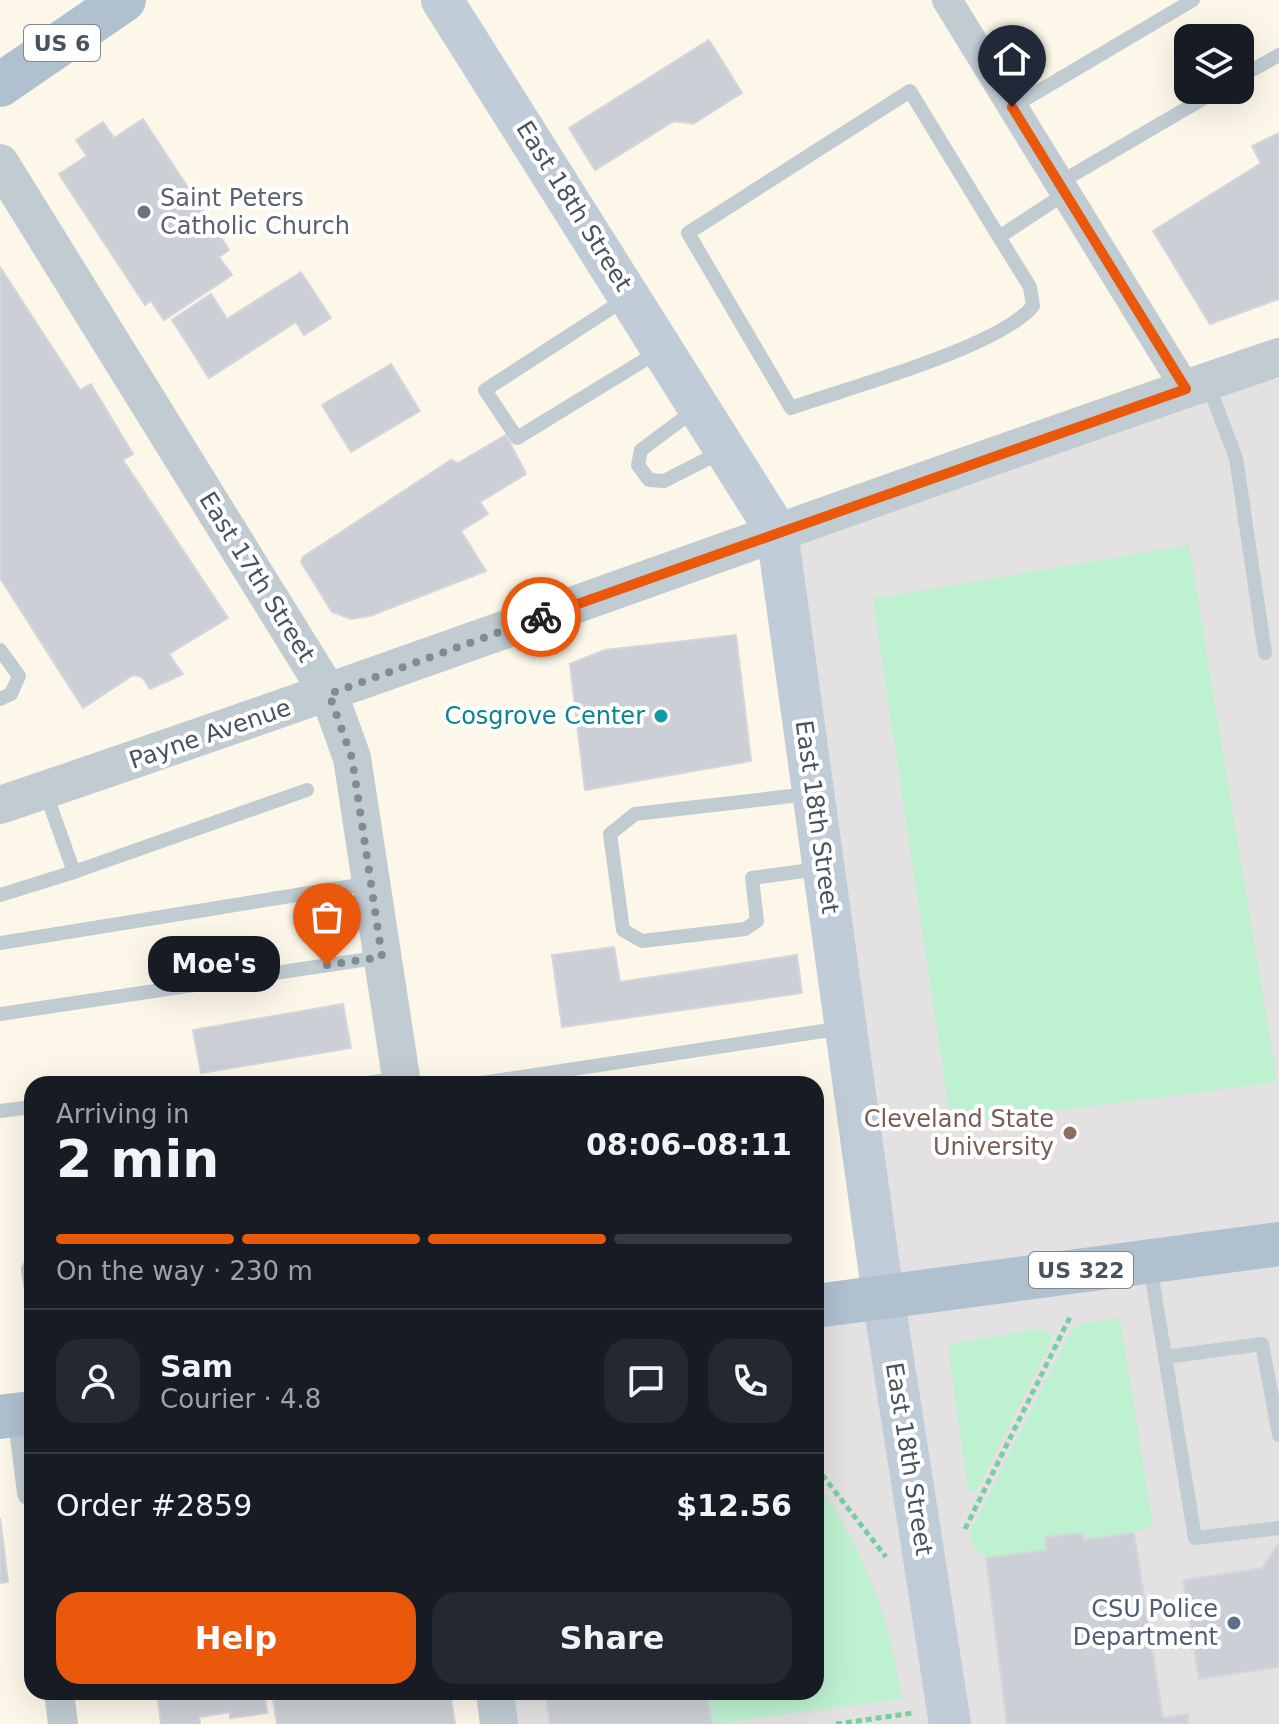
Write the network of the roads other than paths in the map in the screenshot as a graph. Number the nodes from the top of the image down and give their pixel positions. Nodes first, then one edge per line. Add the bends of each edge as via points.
1 (124, 0) edge
2 (442, 0) edge
3 (947, 0) edge
4 (1193, 0) edge
5 (1279, 55) edge
6 (1254, 69) edge
7 (0, 85) edge
8 (1196, 104) edge
9 (1012, 107) junction
10 (0, 163) edge
11 (1062, 188) junction
12 (999, 237) junction
13 (630, 296) junction
14 (664, 348) junction
15 (1279, 357) edge
16 (1196, 386) junction
17 (701, 406) junction
18 (727, 449) junction
19 (777, 532) junction
20 (0, 650) edge
21 (1265, 653) dead end
22 (329, 694) junction
23 (0, 699) edge
24 (44, 790) junction
25 (307, 790) dead end
26 (813, 793) junction
27 (0, 805) edge
28 (824, 868) junction
29 (74, 872) junction
30 (371, 883) junction
31 (0, 895) edge
32 (0, 943) edge
33 (382, 957) junction
34 (0, 1014) edge
35 (846, 1027) junction
36 (401, 1076) edge
37 (527, 1076) edge
38 (24, 1108) edge
39 (0, 1111) edge
40 (1279, 1244) edge
41 (1150, 1261) junction
42 (883, 1296) junction
43 (824, 1305) edge
44 (1165, 1357) junction
45 (18, 1414) edge
46 (1279, 1435) edge
47 (24, 1447) edge
48 (1279, 1528) edge
49 (60, 1700) edge
50 (496, 1700) edge
51 (931, 1719) edge
52 (63, 1724) edge
53 (499, 1724) edge

1 - 7 main road, US 6
2 - 13 main road, East 18th Street
3 - 9 street
4 - 9 lane
5 - 6 lane
8 - 11 lane
9 - 11 street
10 - 22 street, East 17th Street
11 - 12 lane
11 - 16 street
12 - 12 lane via 1030,287 1033,306 1025,316 985,340 791,408 688,233 910,91
13 - 14 main road, East 18th Street
13 - 14 lane via 485,390 517,438
14 - 17 main road, East 18th Street
15 - 16 street, Payne Avenue
16 - 19 street, Payne Avenue
16 - 21 lane via 1236,458
17 - 18 main road, East 18th Street
17 - 18 lane via 641,450 638,465 649,480 664,481
18 - 19 main road, East 18th Street
19 - 22 street, Payne Avenue
19 - 26 main road, East 18th Street
20 - 23 lane via 19,676 11,694
22 - 24 street, Payne Avenue
22 - 30 street, East 17th Street via 352,758
24 - 27 street, Payne Avenue
24 - 29 lane
25 - 29 lane
26 - 28 main road, East 18th Street
26 - 28 lane via 635,814 610,834 623,930 642,941 745,929 757,921 752,878
28 - 35 main road, East 18th Street
29 - 31 lane
30 - 32 lane
30 - 33 street, East 17th Street
33 - 34 lane
33 - 36 street, East 17th Street
35 - 37 lane
35 - 42 main road, East 18th Street
38 - 39 lane
40 - 41 main road, US 322
41 - 42 main road, US 322
41 - 44 lane
42 - 43 main road, US 322
42 - 51 main road, East 18th Street
44 - 46 lane via 1262,1344
44 - 48 lane via 1195,1538
45 - 47 street
49 - 52 street
50 - 53 street

